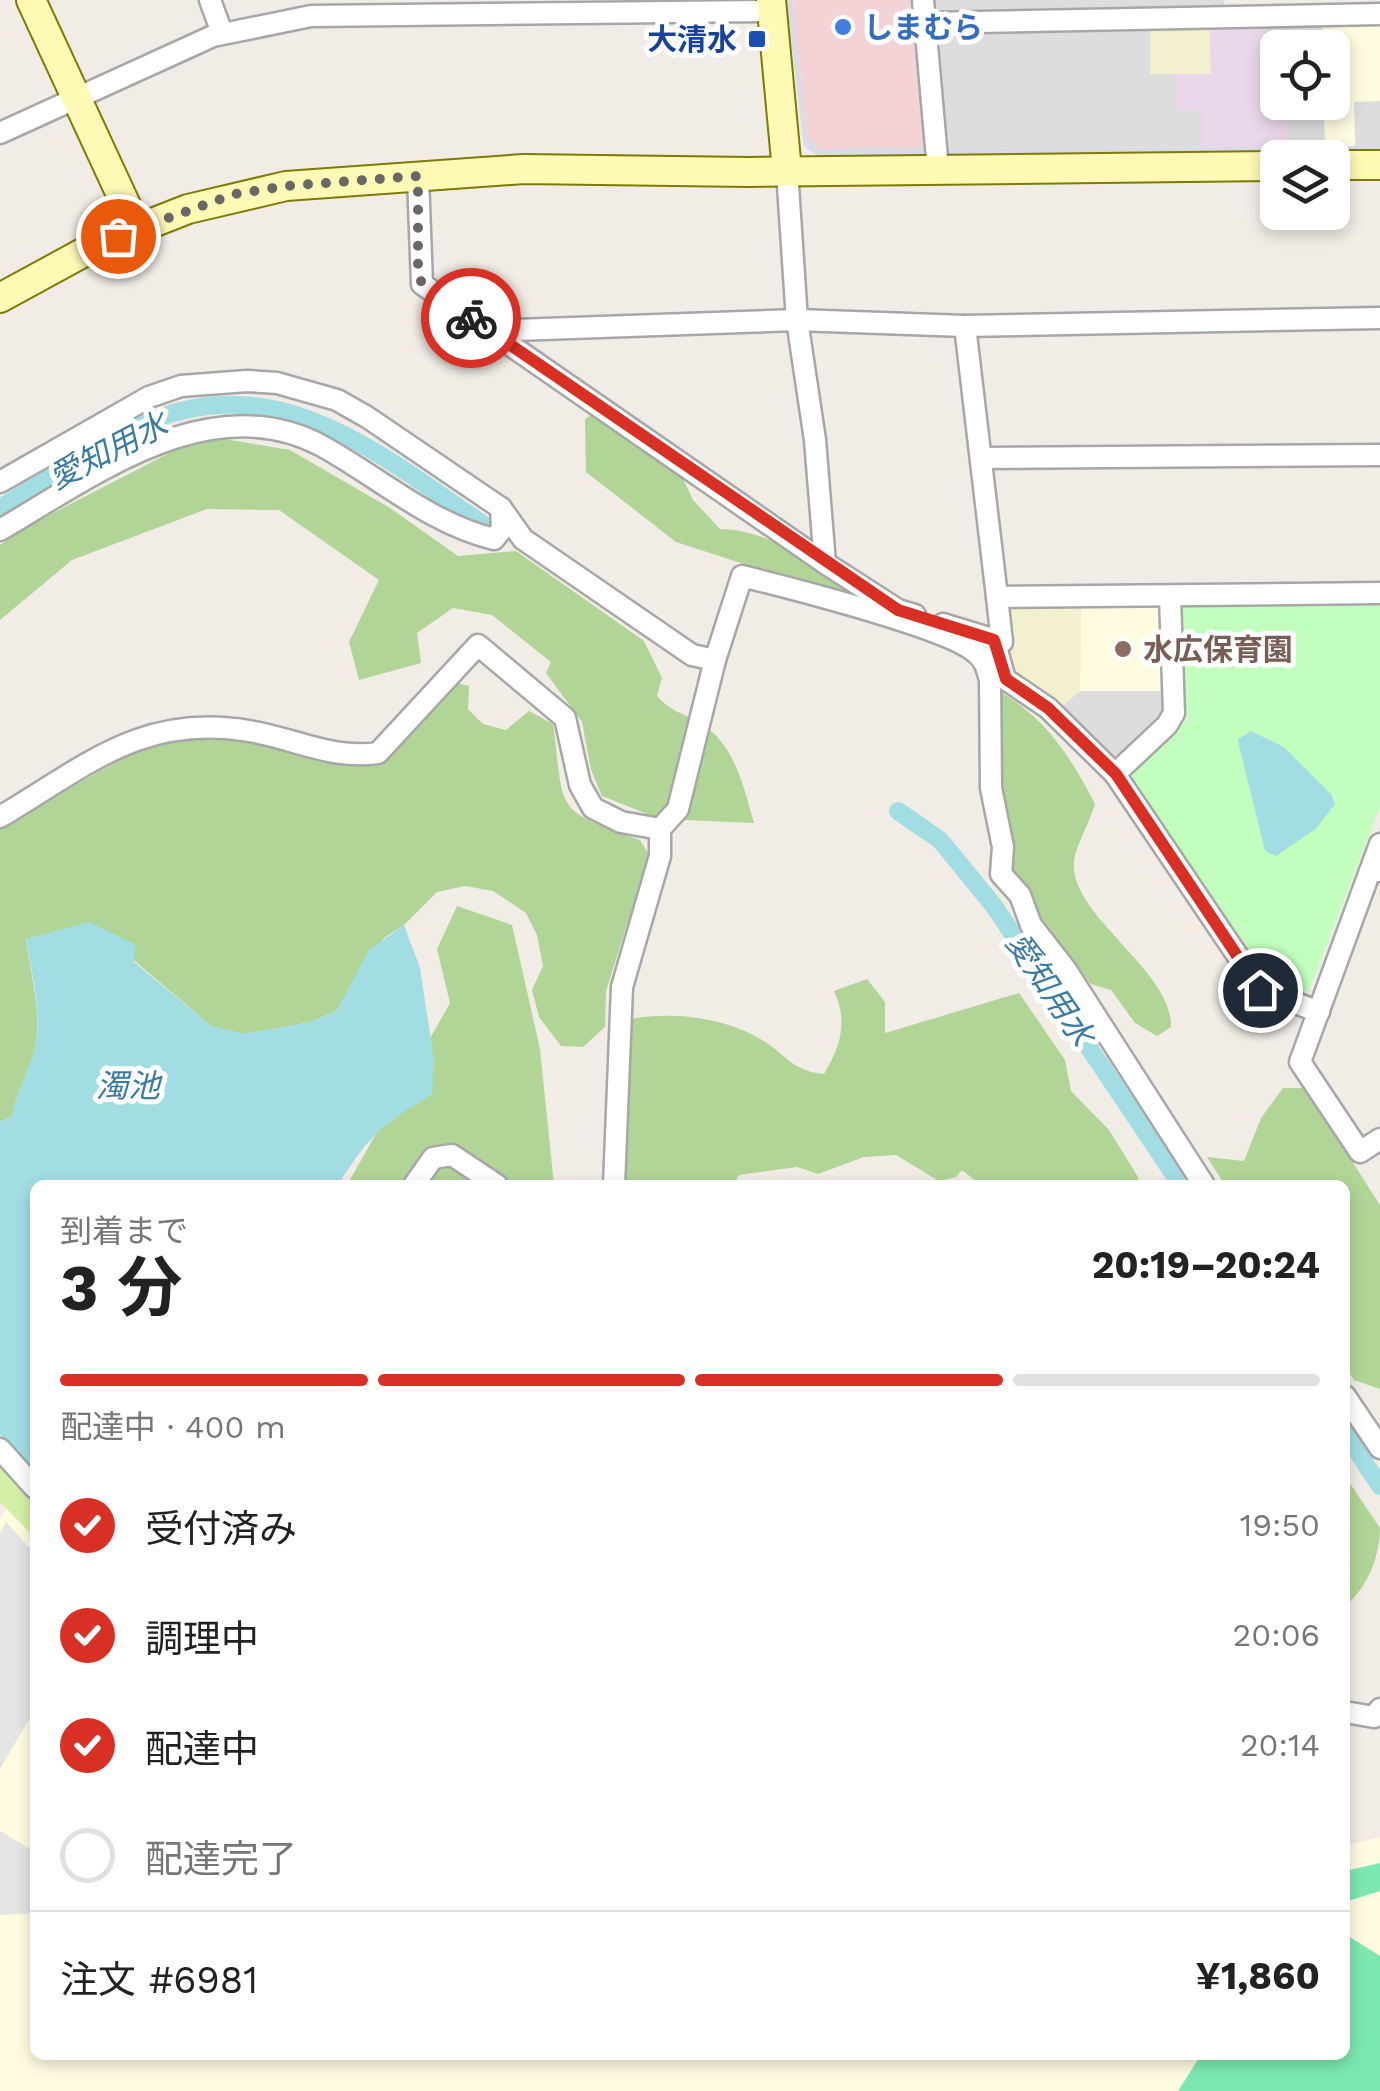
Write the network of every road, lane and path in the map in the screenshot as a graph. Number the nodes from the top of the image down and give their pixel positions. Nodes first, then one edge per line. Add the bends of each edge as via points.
1 (31, 0) edge
2 (210, 0) edge
3 (923, 0) edge
4 (771, 5) edge
5 (620, 6) edge
6 (1380, 14) edge
7 (926, 22) junction
8 (222, 33) junction
9 (80, 100) junction
10 (0, 133) edge
11 (1380, 164) edge
12 (1350, 165) edge
13 (1260, 166) edge
14 (787, 170) junction
15 (938, 170) junction
16 (418, 176) junction
17 (137, 229) junction
18 (0, 298) edge
19 (1380, 318) edge
20 (797, 320) junction
21 (966, 326) junction
22 (489, 331) junction
23 (1380, 454) edge
24 (982, 458) junction
25 (0, 482) edge
26 (501, 508) junction
27 (0, 530) edge
28 (825, 564) junction
29 (1380, 593) edge
30 (1170, 596) junction
31 (996, 597) junction
32 (994, 640) junction
33 (715, 660) junction
34 (1116, 774) junction
35 (0, 817) edge
36 (660, 829) junction
37 (1380, 844) edge
38 (1375, 871) edge
39 (1319, 1012) junction
40 (1380, 1139) edge
41 (417, 1180) edge
42 (490, 1180) edge
43 (614, 1180) edge
44 (1201, 1180) edge
45 (1350, 1403) edge
46 (1380, 1448) edge
47 (0, 1449) edge
48 (30, 1482) edge
49 (1380, 1709) edge
50 (1350, 1713) edge

1 - 9 street
2 - 8 street
3 - 7 street
4 - 5 street
4 - 14 street
5 - 8 street via 312,16
6 - 7 street
7 - 15 street
8 - 9 street
9 - 10 street
9 - 17 street
11 - 12 street
13 - 15 street
14 - 15 street
14 - 16 street via 524,169
14 - 20 street
16 - 17 street via 235,194
16 - 22 street via 422,284
17 - 18 street
19 - 21 street
20 - 21 street
20 - 22 street
20 - 28 street
21 - 24 street
22 - 28 street
23 - 24 street
24 - 31 street
25 - 26 street via 149,397 181,386 246,381 337,400
26 - 27 street via 502,529 494,540 454,529 320,444 279,430 218,426 148,448
26 - 33 street via 523,539 692,655
28 - 32 street via 898,610
29 - 30 street
30 - 31 street
30 - 34 street via 1174,713
31 - 32 street via 1002,642
32 - 34 street via 1006,679 1048,708
33 - 36 street via 678,809
33 - 44 street via 742,576 974,650 990,680 1000,874 1020,895 1031,926
34 - 39 street via 1260,990
35 - 36 street via 161,729 204,725 336,754 378,754 478,645 566,718 580,785 593,808
36 - 43 street via 660,856 622,987
37 - 38 street
38 - 39 street
39 - 40 street via 1300,1062 1360,1152
41 - 42 street via 432,1158 452,1155
45 - 46 street
47 - 48 street
49 - 50 street via 1374,1717

